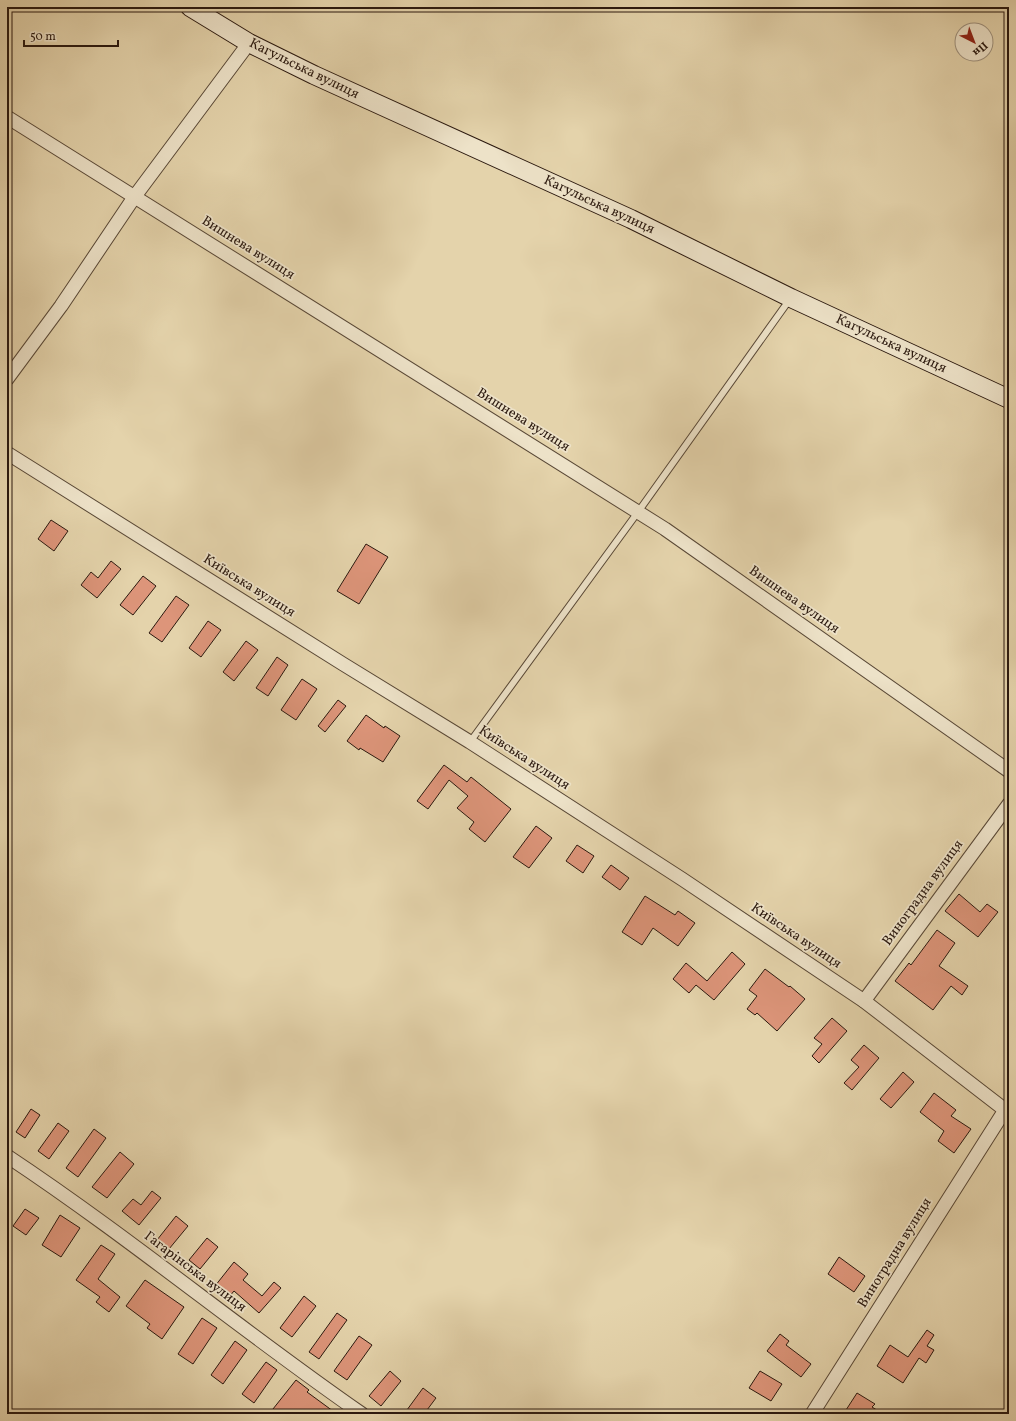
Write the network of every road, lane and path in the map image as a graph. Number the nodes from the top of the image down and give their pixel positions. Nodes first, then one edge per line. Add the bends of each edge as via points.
1 (190, 7) edge
2 (249, 43) junction
3 (7, 117) edge
4 (135, 196) junction
5 (791, 298) junction
6 (7, 379) edge
7 (1009, 399) edge
8 (7, 453) edge
9 (638, 512) junction
10 (470, 742) junction
11 (1009, 771) edge
12 (1009, 804) edge
13 (864, 1001) junction
14 (1007, 1112) edge
15 (7, 1156) edge
16 (362, 1414) edge
17 (812, 1414) edge

1 - 2 street, Кагульська вулиця
2 - 4 street
2 - 5 street, Кагульська вулиця via 632,219
3 - 4 street, Вишнева вулиця
4 - 6 street via 61,306
4 - 9 street, Вишнева вулиця
5 - 7 street, Кагульська вулиця
5 - 9 lane
8 - 10 street, Київська вулиця
9 - 10 lane
9 - 11 street, Вишнева вулиця
10 - 13 street, Київська вулиця
12 - 13 street, Виноградна вулиця
13 - 14 street, Київська вулиця
14 - 17 street, Виноградна вулиця
15 - 16 street, Гагарінська вулиця via 60,1192 301,1372

